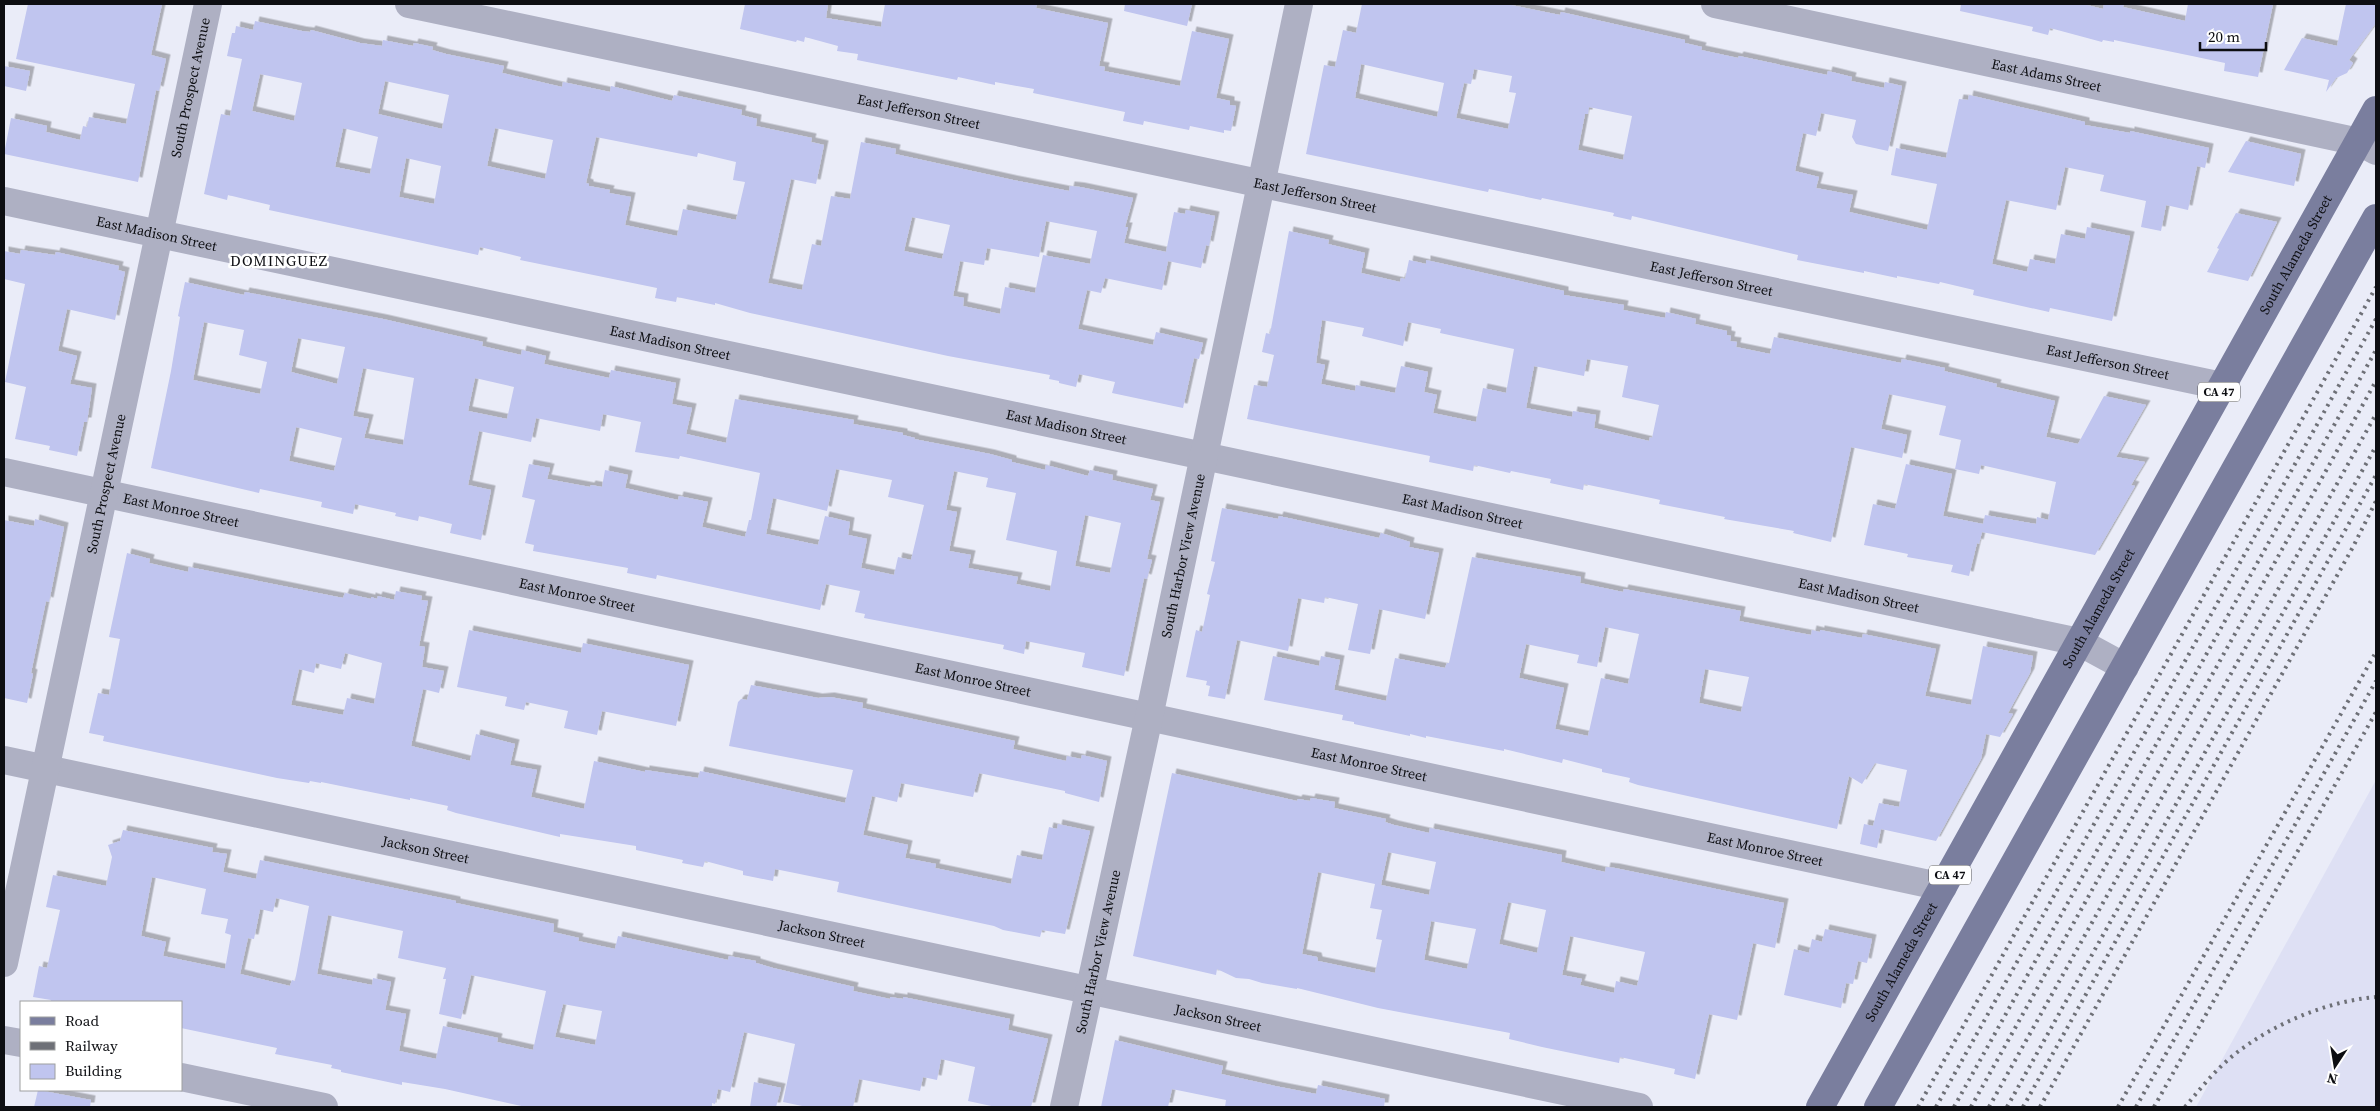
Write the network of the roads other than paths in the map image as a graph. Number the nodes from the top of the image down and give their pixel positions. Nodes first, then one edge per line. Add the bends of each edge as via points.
1 (208, 4) edge
2 (409, 4) edge
3 (1299, 4) edge
4 (1715, 4) edge
5 (2376, 110) edge
6 (2367, 147) edge
7 (1261, 183) junction
8 (4, 201) edge
9 (2376, 218) edge
10 (159, 234) junction
11 (2222, 386) junction
12 (1203, 456) junction
13 (4, 472) edge
14 (104, 494) junction
15 (2079, 642) junction
16 (2125, 667) junction
17 (1150, 717) junction
18 (4, 760) edge
19 (45, 769) junction
20 (1943, 887) junction
21 (4, 963) edge
22 (1089, 991) junction
23 (4, 1040) edge
24 (20, 1043) edge
25 (182, 1077) edge
26 (324, 1107) edge
27 (1064, 1107) edge
28 (1639, 1107) edge
29 (1820, 1107) edge
30 (1878, 1107) edge

1 - 10 street, South Prospect Avenue
2 - 7 street, East Jefferson Street
3 - 7 street, South Harbor View Avenue
4 - 6 street, East Adams Street
5 - 6 main road, South Alameda Street / CA 47
6 - 11 main road, South Alameda Street / CA 47
7 - 11 street, East Jefferson Street
7 - 12 street, South Harbor View Avenue
8 - 10 street, East Madison Street
9 - 16 main road
10 - 12 street, East Madison Street
10 - 14 street, South Prospect Avenue
11 - 15 main road, South Alameda Street / CA 47
12 - 15 street, East Madison Street
12 - 17 street, South Harbor View Avenue
13 - 14 street, East Monroe Street
14 - 17 street, East Monroe Street
14 - 19 street, South Prospect Avenue
15 - 16 street, East Madison Street
15 - 20 main road, South Alameda Street / CA 47
16 - 30 main road
17 - 20 street, East Monroe Street
17 - 22 street, South Harbor View Avenue
18 - 19 street, Jackson Street
19 - 21 street, South Prospect Avenue
19 - 22 street, Jackson Street
20 - 29 main road, South Alameda Street / CA 47
22 - 27 street, South Harbor View Avenue
22 - 28 street, Jackson Street
23 - 24 street
25 - 26 street

